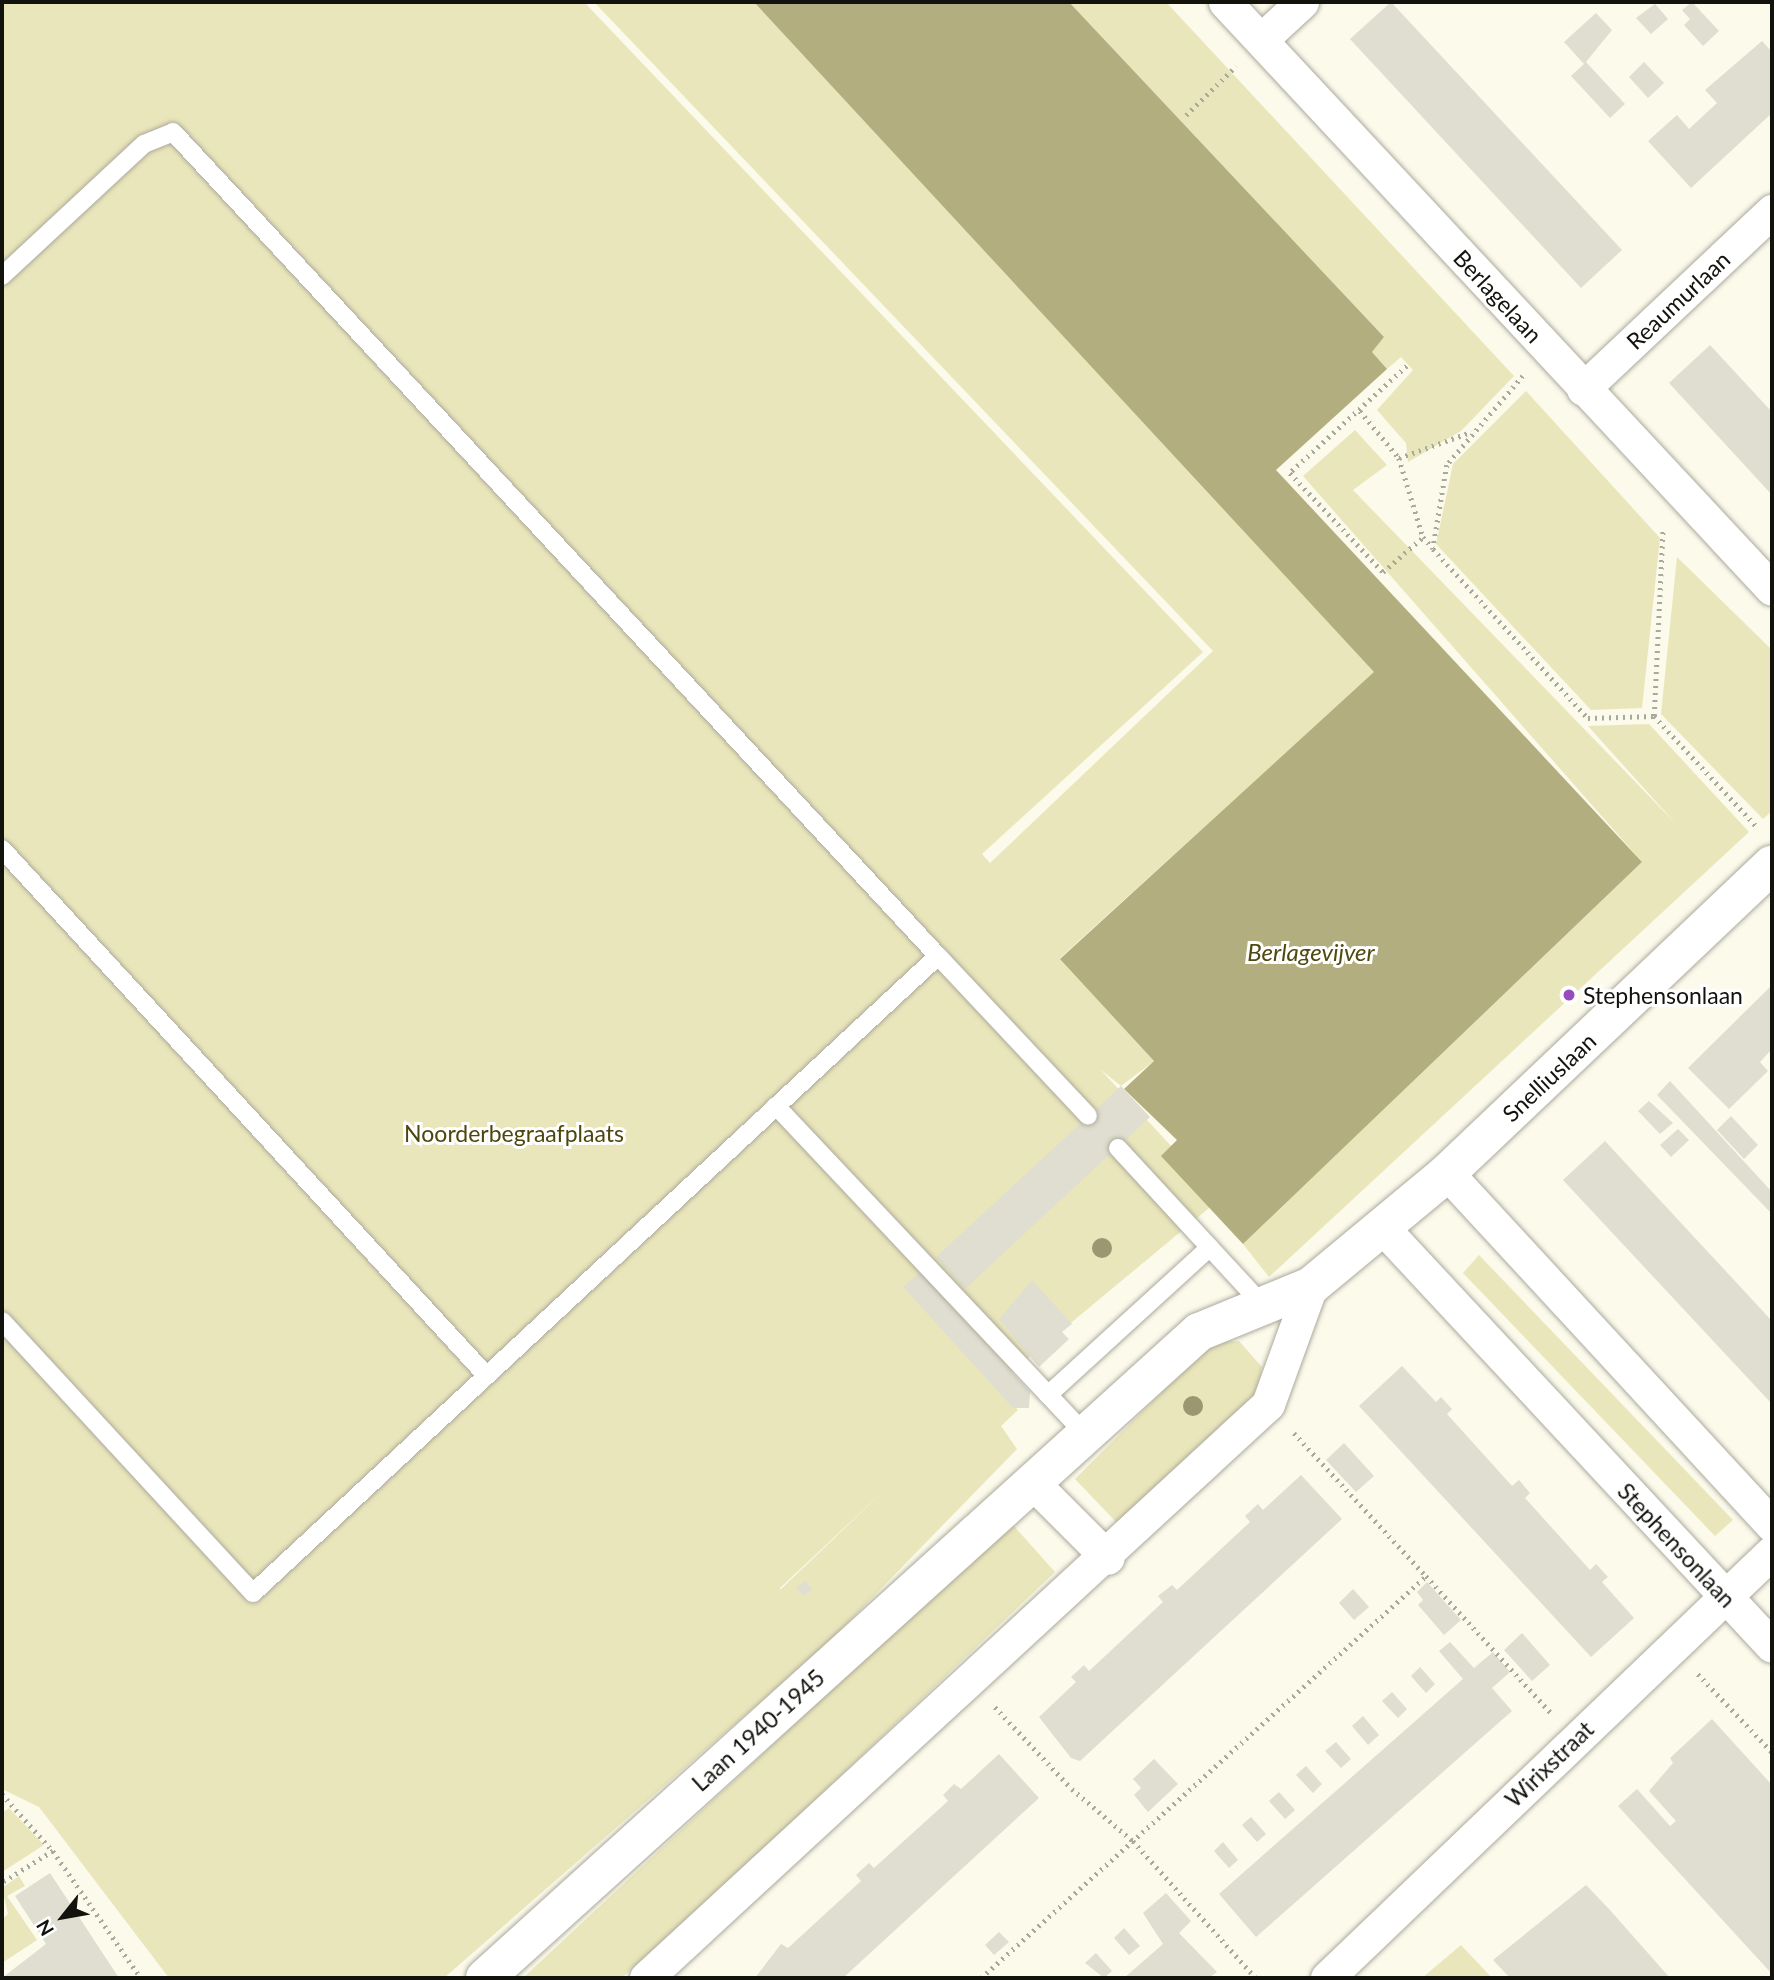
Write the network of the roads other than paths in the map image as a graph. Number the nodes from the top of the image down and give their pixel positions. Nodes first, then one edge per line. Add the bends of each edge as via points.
1 (1225, 2) edge
2 (1301, 2) edge
3 (1261, 40) junction
4 (1772, 211) edge
5 (2, 276) edge
6 (1583, 389) junction
7 (1772, 589) edge
8 (2, 849) edge
9 (1768, 849) edge
10 (938, 956) junction
11 (776, 1106) junction
12 (1088, 1116) dead end
13 (1118, 1148) dead end
14 (1447, 1173) junction
15 (1382, 1227) junction
16 (1210, 1247) junction
17 (1311, 1286) junction
18 (1263, 1305) junction
19 (2, 1321) edge
20 (486, 1375) junction
21 (1048, 1395) junction
22 (1085, 1434) junction
23 (1032, 1482) junction
24 (1772, 1525) edge
25 (1772, 1552) edge
26 (1108, 1558) junction
27 (1727, 1598) junction
28 (1772, 1646) edge
29 (485, 1978) edge
30 (646, 1978) edge
31 (1327, 1978) edge

1 - 3 street, Berlagelaan
2 - 3 street
3 - 6 street, Berlagelaan
4 - 6 street, Reaumurlaan
5 - 10 lane via 144,144 173,132
6 - 7 street, Berlagelaan
8 - 20 lane
9 - 14 street, Snelliuslaan
10 - 11 lane
10 - 12 lane
11 - 20 lane
11 - 21 lane
13 - 16 lane
14 - 15 street, Laan 1940-1945
14 - 24 street
15 - 17 street, Laan 1940-1945
15 - 27 street, Stephensonlaan
16 - 18 lane
16 - 21 lane
17 - 18 street, Laan 1940-1945
17 - 26 street via 1268,1405
18 - 22 street, Laan 1940-1945 via 1199,1332
19 - 20 lane via 253,1593
21 - 22 lane
22 - 23 street, Laan 1940-1945
23 - 26 street
23 - 29 street, Laan 1940-1945
25 - 27 street, Wirixstraat
26 - 30 street
27 - 28 street, Stephensonlaan
27 - 31 street, Wirixstraat

